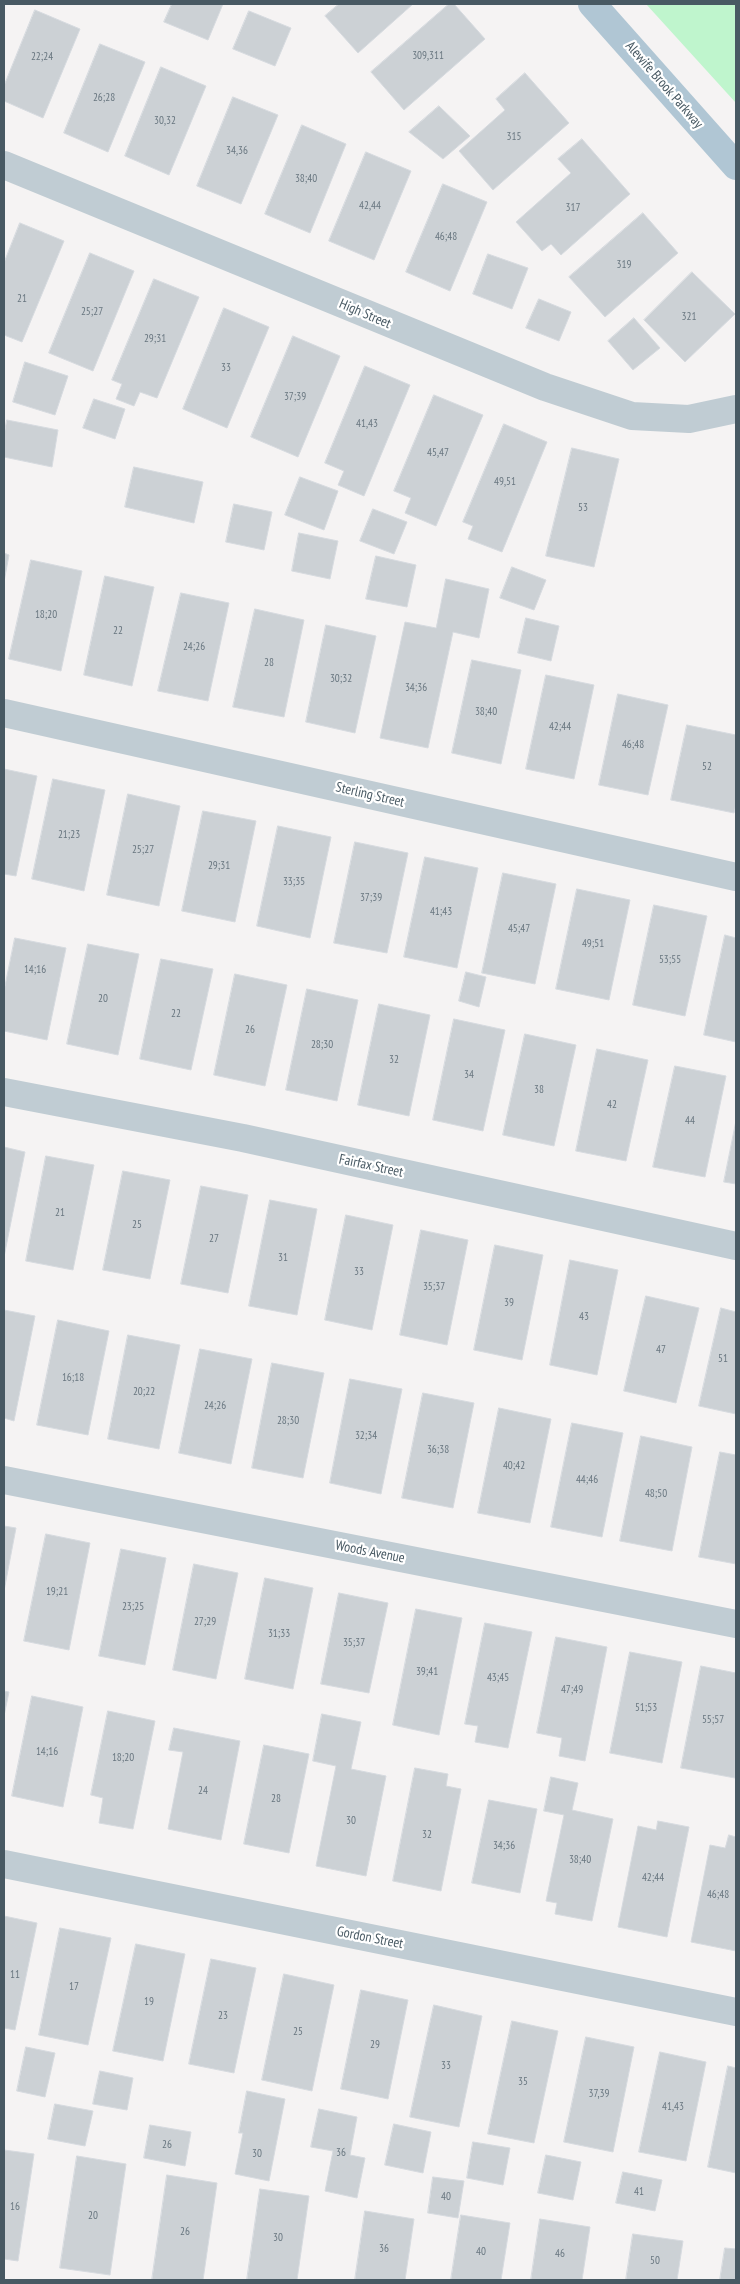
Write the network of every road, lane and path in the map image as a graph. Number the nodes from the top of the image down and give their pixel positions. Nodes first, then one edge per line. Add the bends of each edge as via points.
1 (592, 4) edge
2 (4, 165) edge
3 (736, 166) edge
4 (736, 408) edge
5 (4, 713) edge
6 (736, 877) edge
7 (4, 1092) edge
8 (736, 1246) edge
9 (4, 1480) edge
10 (736, 1624) edge
11 (4, 1864) edge
12 (736, 2012) edge

1 - 3 main road, Alewife Brook Parkway
2 - 4 street, High Street via 545,387 632,416 689,419
5 - 6 street, Sterling Street
7 - 8 street, Fairfax Street via 243,1138
9 - 10 street, Woods Avenue
11 - 12 street, Gordon Street

